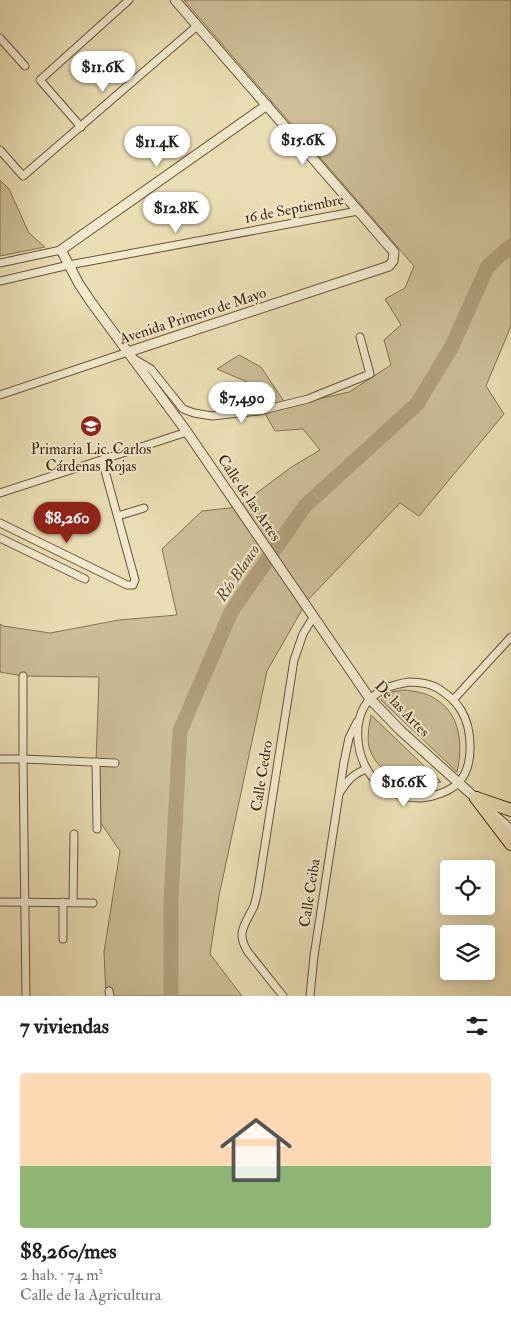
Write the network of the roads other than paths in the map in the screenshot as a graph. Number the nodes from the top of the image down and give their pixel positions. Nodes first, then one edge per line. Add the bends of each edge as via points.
1 (129, 0) edge
2 (175, 0) edge
3 (197, 26) junction
4 (0, 38) edge
5 (25, 66) dead end
6 (267, 105) junction
7 (81, 127) junction
8 (0, 150) edge
9 (358, 211) junction
10 (61, 250) junction
11 (0, 263) edge
12 (69, 265) junction
13 (0, 281) edge
14 (360, 337) dead end
15 (130, 355) junction
16 (0, 395) edge
17 (187, 432) junction
18 (102, 460) junction
19 (0, 493) edge
20 (144, 508) dead end
21 (118, 516) junction
22 (0, 523) edge
23 (0, 538) edge
24 (85, 579) dead end
25 (295, 589) joint
26 (314, 616) junction
27 (511, 637) edge
28 (23, 676) dead end
29 (370, 699) junction
30 (454, 700) junction
31 (359, 720) junction
32 (0, 759) edge
33 (23, 759) junction
34 (96, 762) junction
35 (115, 763) dead end
36 (367, 769) junction
37 (459, 782) junction
38 (339, 794) junction
39 (476, 798) junction
40 (511, 810) edge
41 (97, 829) dead end
42 (511, 830) edge
43 (74, 834) dead end
44 (511, 844) edge
45 (25, 901) junction
46 (0, 902) edge
47 (63, 902) junction
48 (73, 902) junction
49 (93, 903) dead end
50 (63, 939) dead end
51 (26, 996) edge
52 (283, 996) edge
53 (310, 996) edge

1 - 7 street via 40,80
2 - 3 street
3 - 6 street
3 - 7 street
4 - 5 street
6 - 9 street
6 - 10 street
7 - 8 street via 23,176
9 - 12 street, 16 de Septiembre
9 - 15 street, Avenida Primero de Mayo via 394,252 389,266
10 - 11 street
10 - 12 street, Calle de las Artes
12 - 13 street, 16 de Septiembre
12 - 15 street, Calle de las Artes via 91,302
14 - 15 street via 370,374 308,399 258,411 212,416 183,409 151,369
15 - 16 street, Avenida Primero de Mayo
15 - 17 street, Calle de las Artes
17 - 18 street
17 - 25 street, Calle de las Artes
18 - 19 street
18 - 21 street
20 - 21 street
21 - 22 street via 135,580 133,584 127,585
23 - 24 street
25 - 26 street, De las Artes
26 - 29 street, De las Artes
26 - 52 street, Calle Cedro via 303,634 294,660 258,889 242,930 242,940 248,952
27 - 30 street
28 - 33 street
29 - 30 street via 397,683 410,682 438,688
29 - 31 street, Calle Ceiba
29 - 37 street, De las Artes
30 - 37 street via 467,723 470,741 467,769
31 - 36 street via 358,741
31 - 38 street, Calle Ceiba via 349,738
32 - 33 street
33 - 34 street
33 - 45 street
34 - 35 street
34 - 41 street
36 - 37 street via 390,792 405,797 442,794
36 - 38 street, Calle Ceiba via 348,780
37 - 39 street, De las Artes
38 - 53 street, Calle Ceiba
39 - 40 highway
39 - 42 street, De las Artes
39 - 44 highway
43 - 48 street
45 - 46 street
45 - 47 street
45 - 51 street
47 - 48 street
47 - 50 street
48 - 49 street

